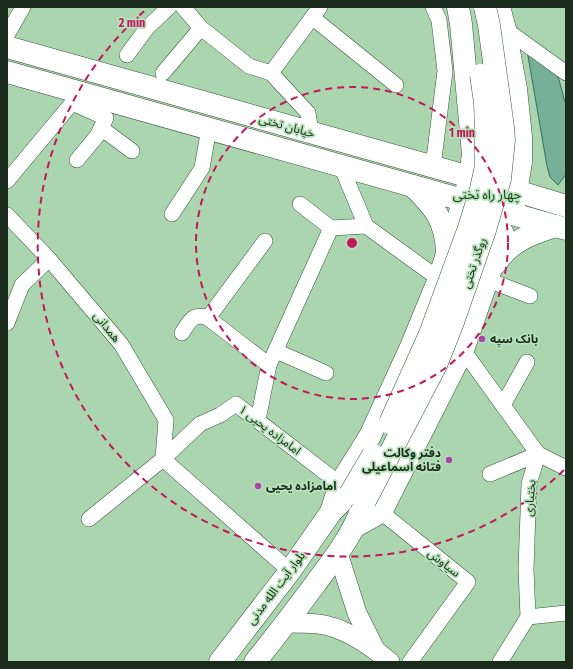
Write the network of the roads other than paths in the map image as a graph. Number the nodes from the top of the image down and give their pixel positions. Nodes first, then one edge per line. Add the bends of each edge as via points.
1 (23, 7) edge
2 (169, 7) edge
3 (184, 7) edge
4 (433, 7) edge
5 (458, 7) edge
6 (470, 7) edge
7 (485, 7) edge
8 (499, 7) edge
9 (317, 12) edge
10 (201, 28) junction
11 (505, 29) junction
12 (7, 35) edge
13 (7, 47) edge
14 (127, 55) dead end
15 (7, 72) edge
16 (163, 73) dead end
17 (272, 73) junction
18 (566, 73) edge
19 (396, 86) dead end
20 (75, 97) junction
21 (469, 102) junction
22 (101, 128) junction
23 (209, 128) junction
24 (311, 132) junction
25 (522, 137) junction
26 (132, 151) dead end
27 (473, 154) junction
28 (77, 160) dead end
29 (521, 162) junction
30 (341, 166) junction
31 (436, 168) junction
32 (470, 177) junction
33 (7, 181) edge
34 (413, 186) junction
35 (517, 191) junction
36 (464, 200) junction
37 (300, 204) dead end
38 (566, 206) edge
39 (172, 214) dead end
40 (512, 214) junction
41 (7, 216) edge
42 (457, 221) junction
43 (366, 226) junction
44 (331, 228) junction
45 (561, 228) edge
46 (264, 241) dead end
47 (447, 250) junction
48 (49, 259) junction
49 (490, 275) junction
50 (439, 279) junction
51 (530, 296) dead end
52 (208, 318) junction
53 (7, 323) edge
54 (182, 333) dead end
55 (463, 350) junction
56 (276, 351) junction
57 (527, 362) dead end
58 (269, 365) junction
59 (326, 373) dead end
60 (503, 405) junction
61 (258, 420) junction
62 (538, 454) junction
63 (163, 459) junction
64 (566, 468) edge
65 (490, 474) dead end
66 (359, 498) junction
67 (89, 519) dead end
68 (338, 553) junction
69 (290, 571) junction
70 (357, 613) junction
71 (566, 613) edge
72 (528, 617) junction
73 (287, 623) junction
74 (340, 630) junction
75 (374, 649) junction
76 (220, 662) edge
77 (255, 662) edge
78 (390, 662) edge
79 (410, 662) edge
80 (500, 662) edge

1 - 12 street
2 - 14 street via 147,28
3 - 10 street
4 - 31 street via 439,20 445,71
5 - 21 main road
6 - 66 main road, روگذر تختی, bridge via 485,103 486,166 469,228 430,334
7 - 66 main road, روگذر تختی, bridge via 503,127 500,179 478,252 436,365
8 - 11 main road
9 - 17 street
9 - 19 street
10 - 16 street
10 - 17 street via 250,66
11 - 18 street
11 - 25 main road
13 - 24 main road, خیابان تختی
15 - 20 main road, خیابان تختی
17 - 24 street via 308,112
20 - 22 street via 106,118
20 - 23 main road, خیابان تختی
20 - 33 street
21 - 27 main road
21 - 31 main road via 463,155 452,166
22 - 26 street
22 - 28 street
23 - 30 main road, خیابان تختی
23 - 39 street via 202,168
24 - 31 main road, خیابان تختی
25 - 29 main road
25 - 38 main road via 528,162 536,179 546,191
27 - 29 main road via 482,166 492,172 504,173
27 - 32 main road
29 - 35 main road
30 - 34 main road, خیابان تختی
30 - 43 street
31 - 32 main road, خیابان تختی
32 - 35 main road, خیابان تختی
32 - 36 main road
34 - 36 main road, خیابان تختی
34 - 47 main road via 442,222
35 - 38 main road, خیابان تختی
35 - 40 main road
36 - 40 main road, خیابان تختی
36 - 42 main road
37 - 44 street
40 - 45 main road, خیابان تختی
41 - 48 street, همدانی
42 - 47 main road
42 - 49 main road via 469,215 482,214 491,217 499,225 504,234
43 - 44 street
43 - 50 street
44 - 56 street
45 - 49 main road via 535,232 515,243 503,254
46 - 52 street
47 - 50 main road
48 - 53 street via 22,285
48 - 63 street, همدانی via 121,344 166,420
49 - 51 street
49 - 55 main road
50 - 66 main road via 370,436
52 - 54 street via 196,316
52 - 58 street
55 - 60 street
55 - 66 main road
56 - 58 street
56 - 59 street
57 - 60 street
58 - 61 street
60 - 62 street
61 - 63 street, امامزاده یحیی ۱ via 236,404 200,424
61 - 66 street, امامزاده یحیی ۱
62 - 64 street
62 - 65 street
62 - 72 street, بختیاری via 528,484
63 - 67 street
63 - 69 street
66 - 68 main road via 354,527
66 - 69 main road, بلوار آیت الله مدنی via 331,512
66 - 79 street, سیاوش via 468,582
68 - 70 street
68 - 73 main road
69 - 76 main road, بلوار آیت الله مدنی
70 - 74 street via 344,618
70 - 75 street
71 - 72 street
72 - 80 street
73 - 74 street via 319,624
73 - 77 main road
74 - 75 street
75 - 78 street

